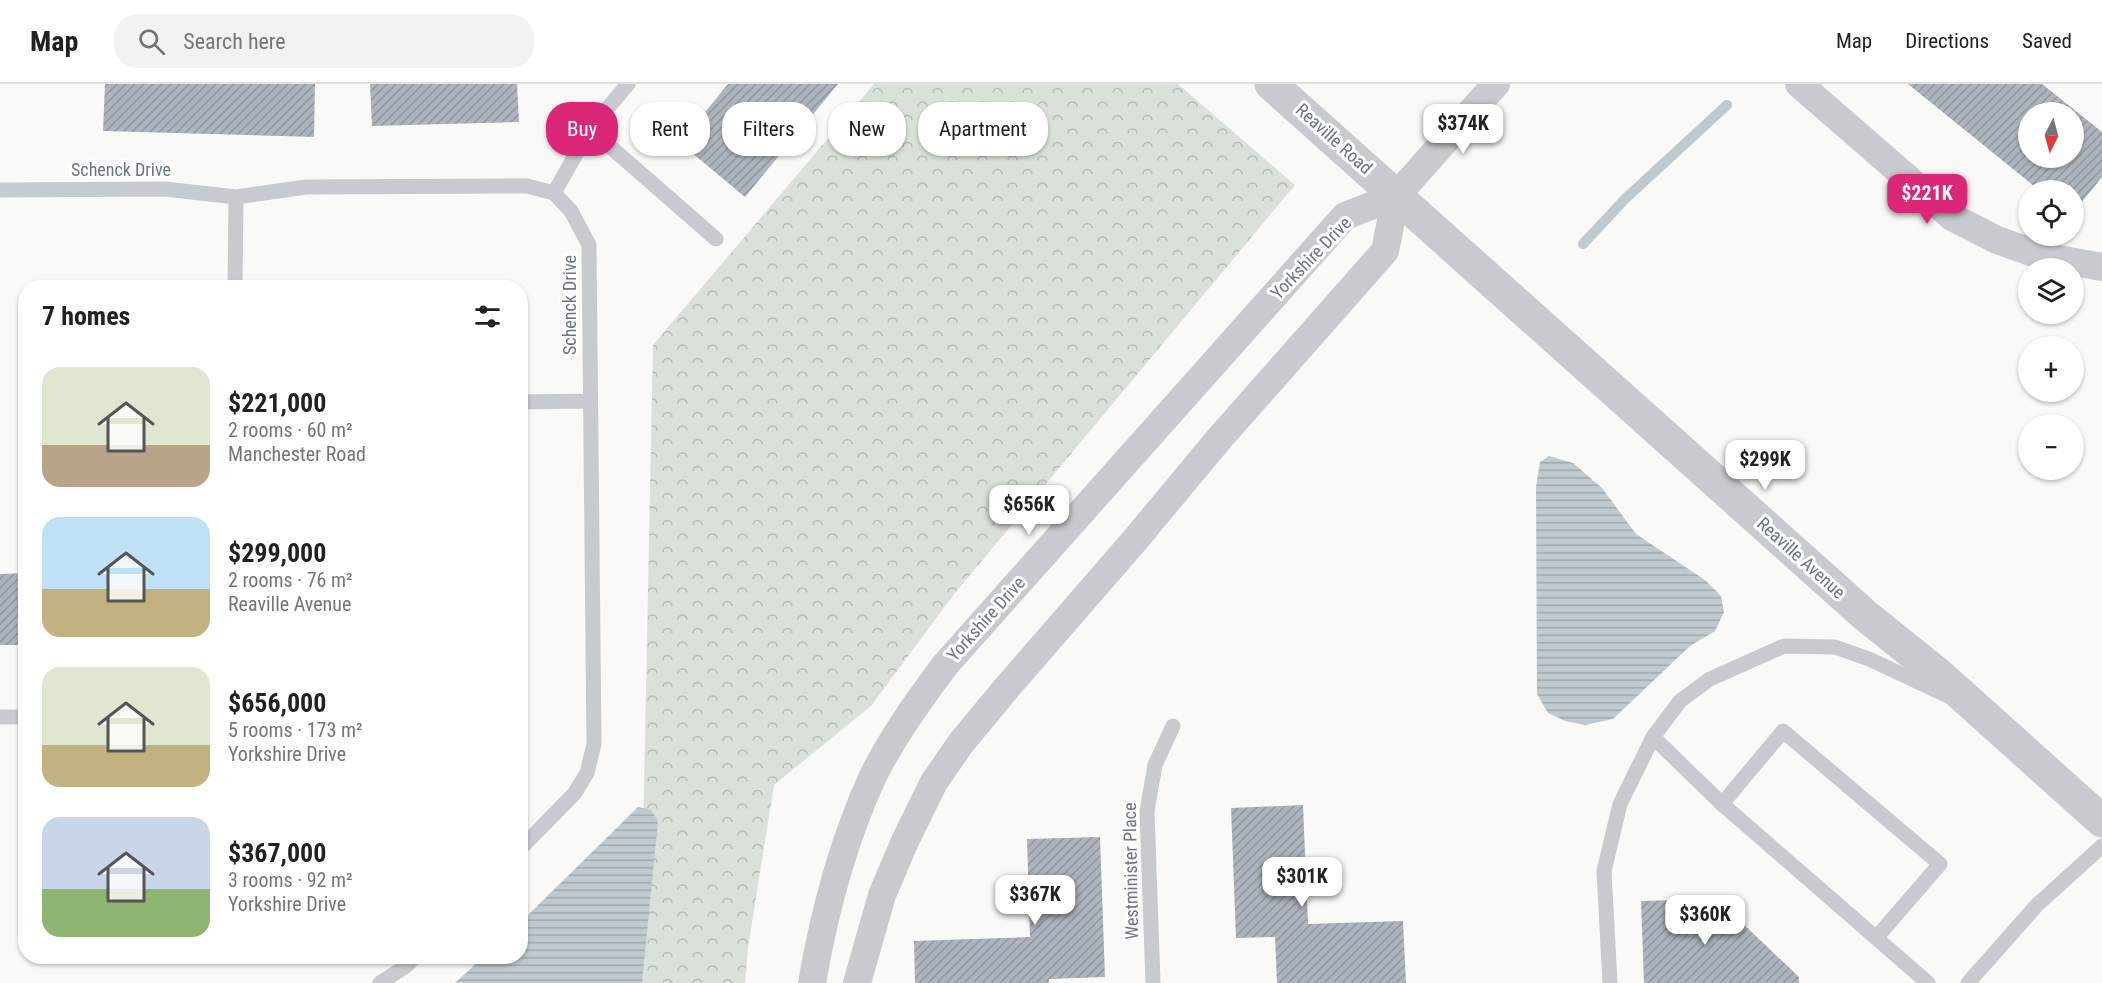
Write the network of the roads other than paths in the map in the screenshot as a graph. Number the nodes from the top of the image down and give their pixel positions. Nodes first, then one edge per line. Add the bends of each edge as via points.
1 (628, 84) edge
2 (1271, 84) edge
3 (1496, 84) edge
4 (1799, 84) edge
5 (613, 102) edge
6 (618, 153) edge
7 (575, 156) edge
8 (0, 190) edge
9 (554, 193) junction
10 (236, 196) junction
11 (1396, 196) junction
12 (716, 239) dead end
13 (2102, 267) edge
14 (235, 280) edge
15 (590, 401) junction
16 (528, 402) edge
17 (1979, 710) junction
18 (0, 717) edge
19 (18, 717) edge
20 (1173, 726) dead end
21 (1653, 738) junction
22 (1722, 804) junction
23 (2102, 821) edge
24 (528, 841) edge
25 (2102, 846) edge
26 (1876, 938) junction
27 (408, 964) edge
28 (380, 983) edge
29 (812, 983) edge
30 (857, 983) edge
31 (1153, 983) edge
32 (1610, 983) edge
33 (1928, 983) edge
34 (1968, 983) edge

1 - 5 lane
2 - 11 street, Reaville Road
3 - 11 street
4 - 13 street via 1952,217 1996,240 2042,256
6 - 12 lane
7 - 9 lane
8 - 10 lane, Schenck Drive via 165,189
9 - 10 lane, Schenck Drive via 527,186 306,186
9 - 15 lane, Schenck Drive via 571,211 589,245
10 - 14 lane
11 - 17 street, Reaville Avenue via 1866,616
11 - 29 street, Yorkshire Drive via 1345,216 927,689 874,775 855,819 832,893
11 - 30 street via 1385,251 1004,691 934,782 882,895
15 - 16 lane
15 - 24 lane, Schenck Drive via 594,744 587,773 574,794
17 - 21 lane via 1835,647 1784,646 1710,679 1680,701
17 - 23 street, Reaville Avenue
18 - 19 lane
20 - 31 lane, Westminister Place via 1155,765 1147,811
21 - 22 lane
21 - 32 lane via 1620,804 1605,871
22 - 26 lane
22 - 26 lane via 1783,731 1940,864
25 - 34 lane via 2037,905
26 - 33 lane
27 - 28 lane

